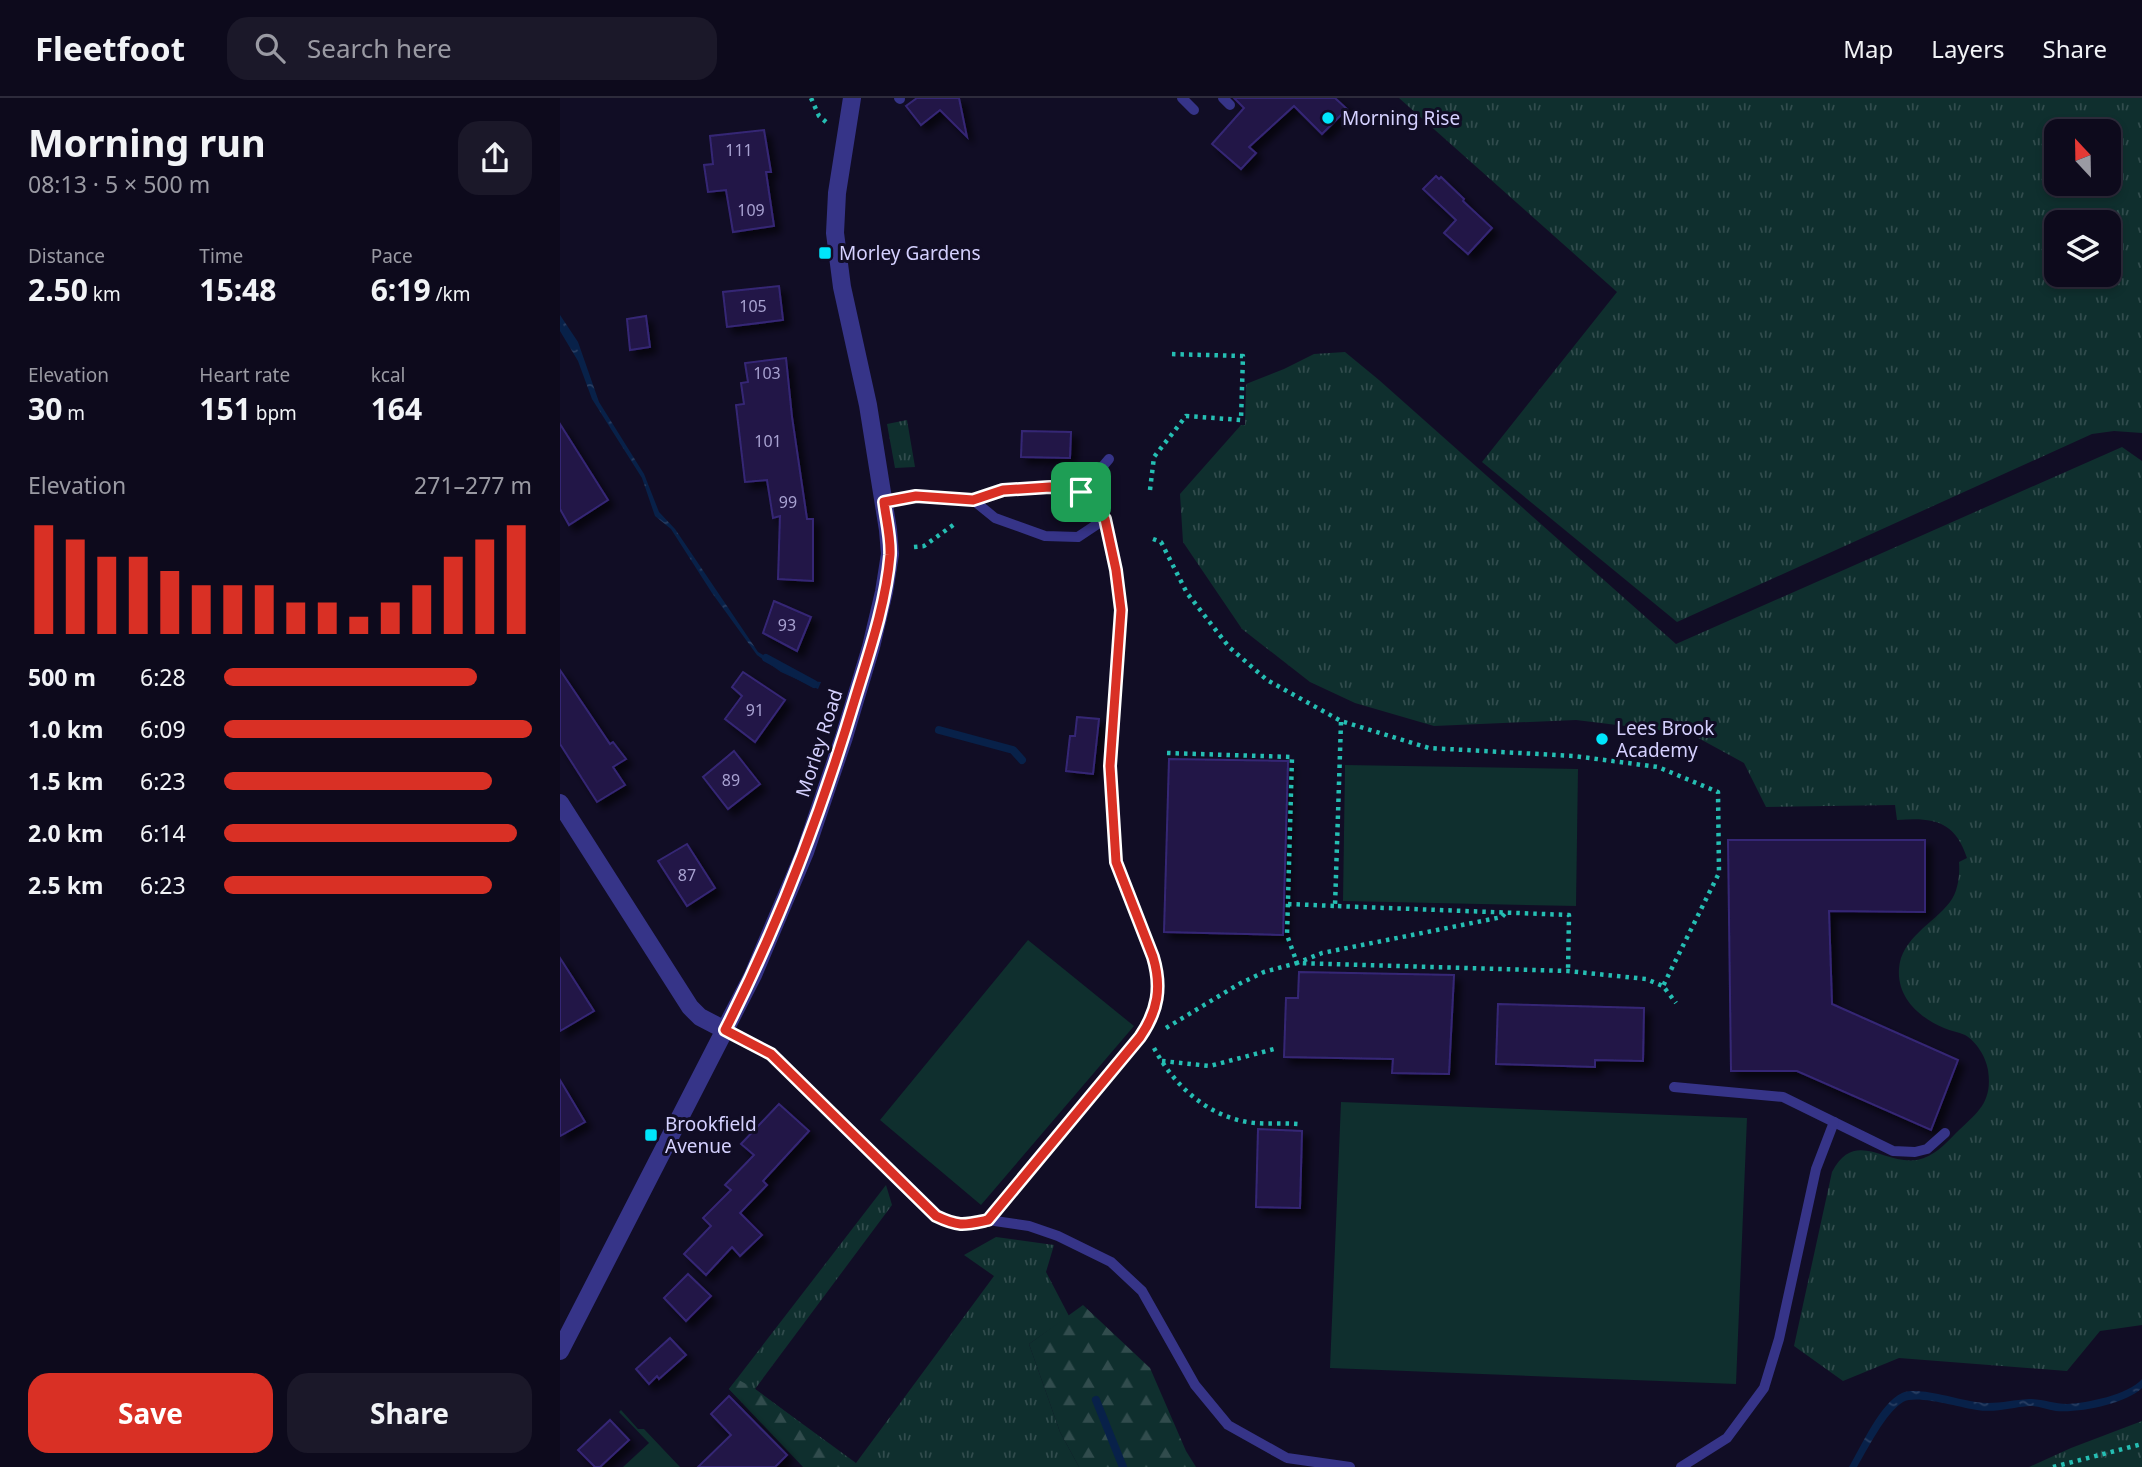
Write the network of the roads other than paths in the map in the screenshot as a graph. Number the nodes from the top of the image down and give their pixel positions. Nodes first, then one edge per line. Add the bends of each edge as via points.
1 (852, 98) edge
2 (1182, 98) edge
3 (1194, 110) dead end
4 (1109, 459) dead end
5 (1081, 492) junction
6 (973, 500) junction
7 (884, 502) junction
8 (1105, 519) junction
9 (560, 803) edge
10 (725, 1030) junction
11 (1674, 1087) dead end
12 (1834, 1122) junction
13 (1945, 1133) dead end
14 (988, 1220) junction
15 (560, 1351) edge
16 (1350, 1467) edge
17 (1681, 1467) edge

1 - 7 street, Morley Road via 836,193 835,233
2 - 3 lane
4 - 5 lane
5 - 6 lane via 1050,487 1015,489
5 - 8 lane
6 - 7 lane via 916,496
6 - 8 lane via 995,518 1045,536 1077,537
7 - 10 street, Morley Road via 890,554 867,660 805,852
8 - 14 lane via 1121,610 1110,766 1116,862 1153,957 1159,985 1154,1013 1140,1037
9 - 10 street via 690,1007
10 - 14 lane via 771,1054 936,1216 953,1225
10 - 15 street, Morley Road
11 - 12 lane via 1783,1097
12 - 13 lane via 1904,1153 1927,1149
12 - 17 lane via 1816,1169 1764,1388 1727,1438
14 - 16 lane via 1029,1226 1111,1262 1142,1291 1195,1385 1228,1425 1287,1458

